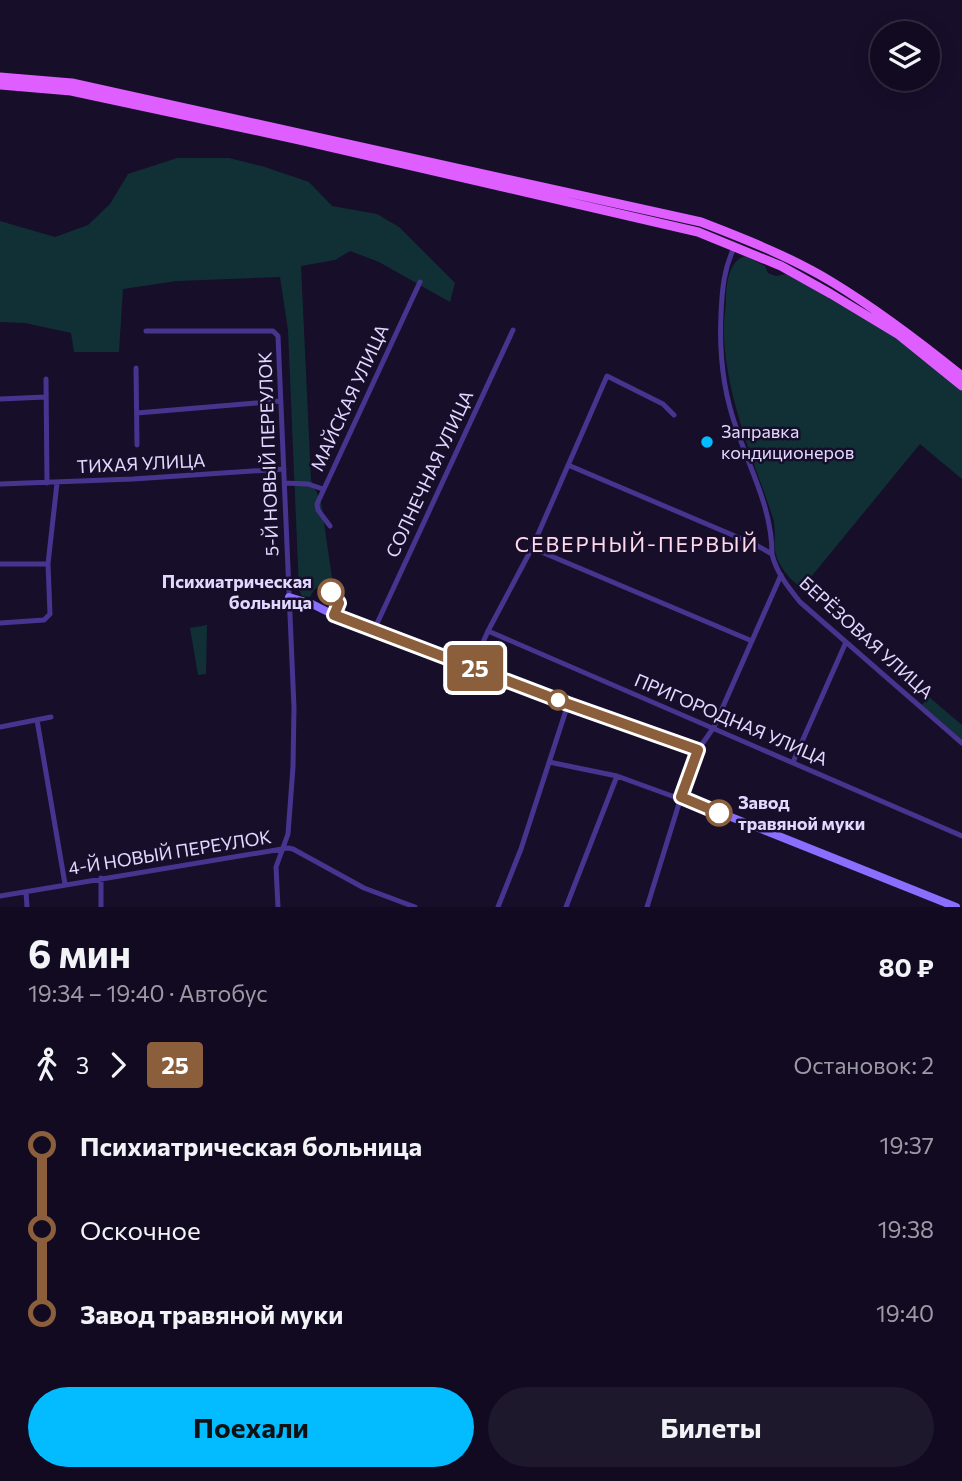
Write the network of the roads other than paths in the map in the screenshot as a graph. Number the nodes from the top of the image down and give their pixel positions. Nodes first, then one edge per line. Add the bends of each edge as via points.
1 (0, 77) edge
2 (0, 85) edge
3 (738, 242) junction
4 (420, 282) dead end
5 (513, 330) dead end
6 (146, 331) dead end
7 (136, 368) dead end
8 (962, 376) edge
9 (46, 379) dead end
10 (962, 386) edge
11 (46, 397) junction
12 (0, 399) edge
13 (279, 401) junction
14 (137, 413) junction
15 (674, 415) dead end
16 (137, 445) dead end
17 (568, 465) junction
18 (284, 469) junction
19 (47, 483) junction
20 (57, 483) junction
21 (285, 483) junction
22 (0, 484) edge
23 (323, 489) junction
24 (330, 526) dead end
25 (532, 548) junction
26 (772, 554) junction
27 (0, 564) edge
28 (48, 564) junction
29 (781, 575) junction
30 (289, 597) junction
31 (0, 623) edge
32 (374, 630) junction
33 (488, 631) junction
34 (752, 641) junction
35 (846, 642) junction
36 (472, 667) junction
37 (568, 704) junction
38 (51, 717) dead end
39 (37, 719) junction
40 (0, 727) edge
41 (714, 727) junction
42 (962, 743) edge
43 (698, 750) junction
44 (549, 762) junction
45 (793, 762) junction
46 (617, 776) junction
47 (681, 797) junction
48 (962, 836) edge
49 (282, 849) junction
50 (102, 878) junction
51 (65, 884) junction
52 (26, 892) junction
53 (0, 897) edge
54 (27, 907) edge
55 (102, 907) edge
56 (278, 907) edge
57 (415, 907) edge
58 (498, 907) edge
59 (566, 907) edge
60 (647, 907) edge
61 (956, 907) edge

1 - 3 main road via 72,83 678,216
2 - 3 main road via 71,91
3 - 8 main road via 830,280 901,327
3 - 10 main road via 899,335
3 - 26 street, БЕРЁЗОВАЯ УЛИЦА via 725,272 722,296 722,379 735,427 767,507
4 - 23 street, МАЙСКАЯ УЛИЦА
5 - 32 street, СОЛНЕЧНАЯ УЛИЦА
6 - 13 street, 5-Й НОВЫЙ ПЕРЕУЛОК via 276,333
7 - 14 street
9 - 11 street
11 - 12 street
11 - 19 street
13 - 14 street
13 - 18 street, 5-Й НОВЫЙ ПЕРЕУЛОК
14 - 16 street
15 - 17 street via 663,404 607,376
17 - 25 street
17 - 26 street
18 - 20 street, ТИХАЯ УЛИЦА
18 - 21 street, 5-Й НОВЫЙ ПЕРЕУЛОК
19 - 20 street, ТИХАЯ УЛИЦА
19 - 22 street, ТИХАЯ УЛИЦА
20 - 28 street
21 - 23 street
21 - 30 street, 5-Й НОВЫЙ ПЕРЕУЛОК
23 - 24 street, МАЙСКАЯ УЛИЦА via 318,510
25 - 33 street
25 - 34 street
26 - 29 street, БЕРЁЗОВАЯ УЛИЦА
27 - 28 street
28 - 31 street via 50,614 44,620
29 - 34 street
29 - 35 street, БЕРЁЗОВАЯ УЛИЦА via 800,602
30 - 32 street
30 - 49 street, 5-Й НОВЫЙ ПЕРЕУЛОК via 293,767 288,834
32 - 36 street
33 - 36 street
33 - 41 street, ПРИГОРОДНАЯ УЛИЦА
34 - 41 street
35 - 42 street, БЕРЁЗОВАЯ УЛИЦА
35 - 45 street
36 - 37 street
37 - 43 street
37 - 44 street
38 - 39 street
39 - 40 street
39 - 51 street
41 - 43 street
41 - 45 street, ПРИГОРОДНАЯ УЛИЦА
43 - 47 street
44 - 46 street
44 - 58 street
45 - 48 street, ПРИГОРОДНАЯ УЛИЦА
46 - 47 street
46 - 59 street
47 - 60 street
47 - 61 street
49 - 50 street, 4-Й НОВЫЙ ПЕРЕУЛОК
49 - 56 street, 5-Й НОВЫЙ ПЕРЕУЛОК via 276,867
49 - 57 street, 4-Й НОВЫЙ ПЕРЕУЛОК via 293,849 364,888
50 - 51 street, 4-Й НОВЫЙ ПЕРЕУЛОК
50 - 55 street
51 - 52 street, 4-Й НОВЫЙ ПЕРЕУЛОК
52 - 53 street, 4-Й НОВЫЙ ПЕРЕУЛОК
52 - 54 street

